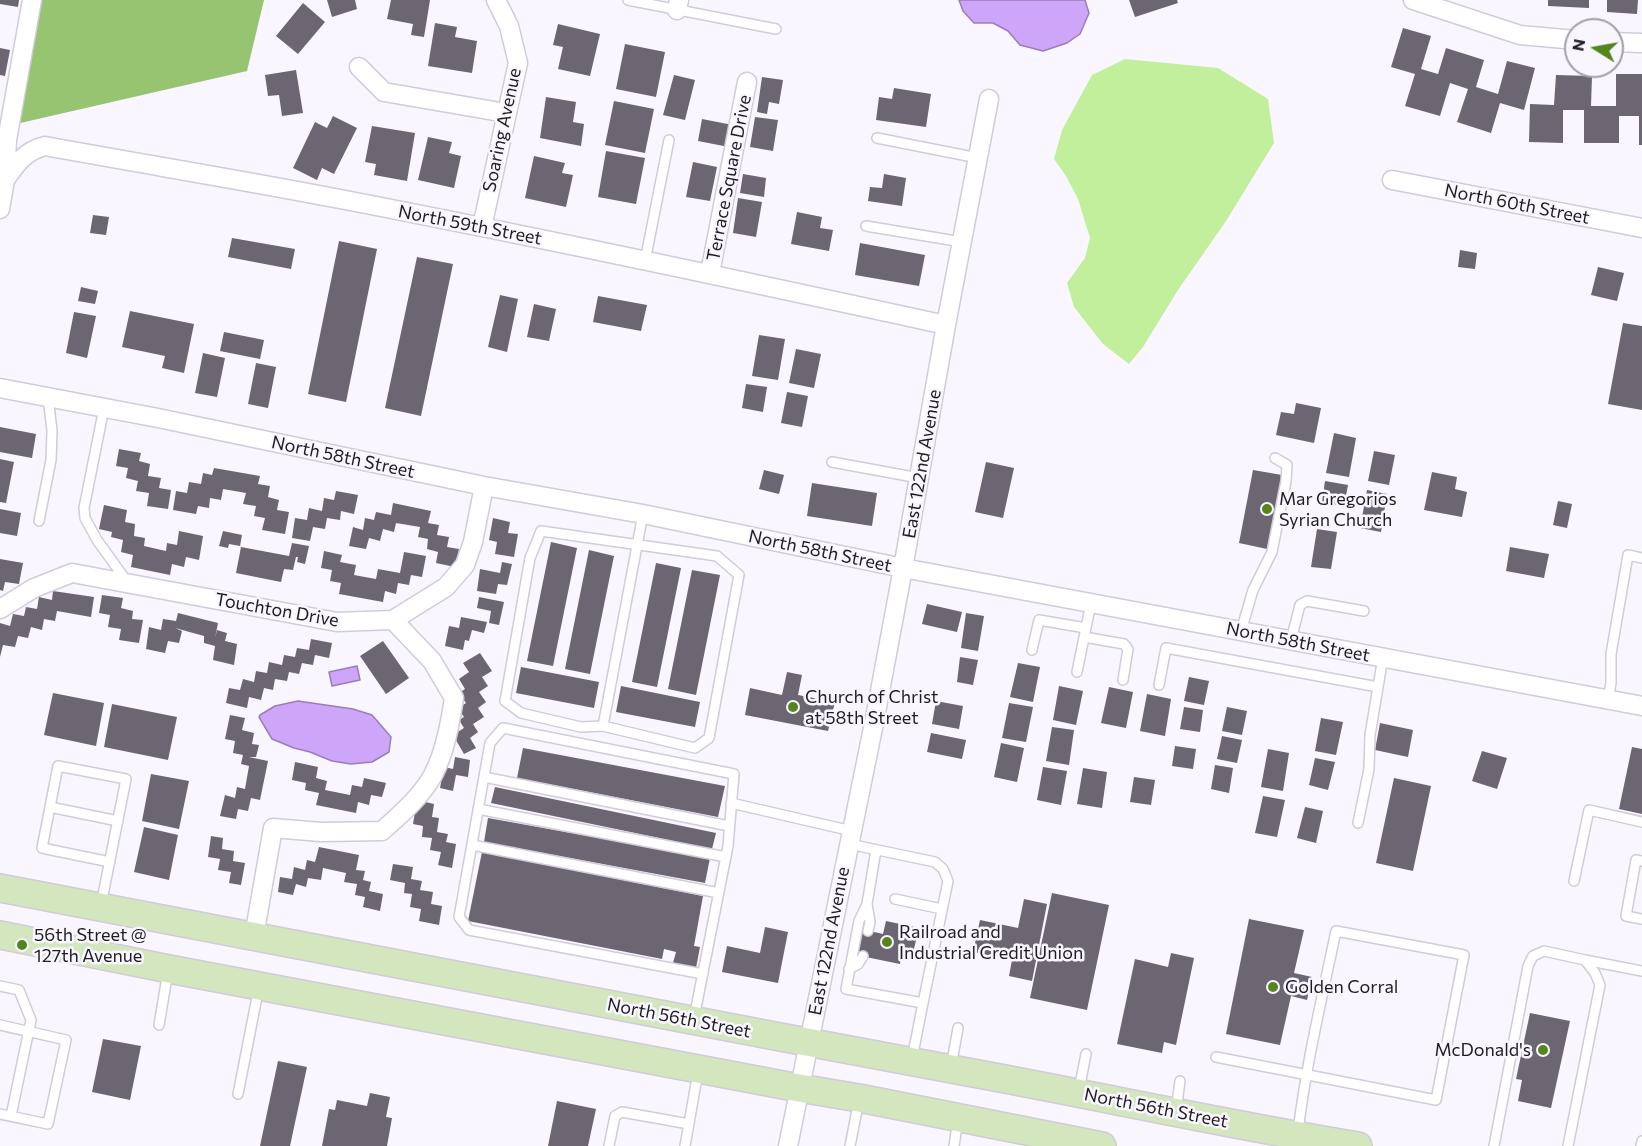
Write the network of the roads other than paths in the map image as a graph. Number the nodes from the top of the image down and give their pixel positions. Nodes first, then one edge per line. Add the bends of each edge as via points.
1 (32, 0) edge
2 (496, 0) edge
3 (628, 0) edge
4 (1413, 0) edge
5 (678, 5) edge
6 (776, 29) dead end
7 (1564, 39) edge
8 (1624, 42) edge
9 (1642, 43) edge
10 (359, 67) dead end
11 (747, 82) dead end
12 (8, 92) edge
13 (989, 99) dead end
14 (506, 113) junction
15 (877, 138) dead end
16 (669, 140) dead end
17 (978, 158) junction
18 (5, 180) junction
19 (1392, 180) dead end
20 (0, 209) edge
21 (866, 226) dead end
22 (482, 227) junction
23 (1642, 228) edge
24 (962, 242) junction
25 (645, 261) junction
26 (710, 273) junction
27 (946, 325) junction
28 (0, 388) edge
29 (48, 397) junction
30 (104, 408) junction
31 (1275, 458) dead end
32 (832, 462) dead end
33 (919, 478) junction
34 (484, 486) junction
35 (643, 514) junction
36 (39, 521) dead end
37 (638, 545) junction
38 (1642, 558) edge
39 (903, 568) junction
40 (128, 583) junction
41 (1091, 603) junction
42 (0, 609) edge
43 (1364, 611) dead end
44 (393, 620) junction
45 (1241, 631) junction
46 (1085, 633) junction
47 (1291, 640) junction
48 (1032, 650) dead end
49 (1383, 657) junction
50 (1077, 672) dead end
51 (1123, 680) dead end
52 (1159, 685) dead end
53 (1378, 687) junction
54 (1608, 700) junction
55 (1642, 706) edge
56 (603, 726) junction
57 (484, 777) junction
58 (731, 803) junction
59 (50, 807) junction
60 (478, 809) junction
61 (118, 821) junction
62 (1642, 822) edge
63 (1358, 823) dead end
64 (729, 826) junction
65 (850, 838) junction
66 (472, 844) junction
67 (876, 850) junction
68 (726, 857) junction
69 (1642, 861) edge
70 (110, 862) junction
71 (1574, 881) dead end
72 (0, 888) edge
73 (719, 893) junction
74 (895, 899) dead end
75 (867, 904) junction
76 (101, 907) junction
77 (942, 909) junction
78 (1642, 919) edge
79 (868, 931) dead end
80 (0, 935) edge
81 (254, 936) junction
82 (863, 956) dead end
83 (1586, 960) junction
84 (169, 969) junction
85 (849, 969) junction
86 (1642, 971) edge
87 (703, 974) junction
88 (260, 985) junction
89 (0, 986) edge
90 (923, 1003) junction
91 (694, 1021) junction
92 (0, 1025) edge
93 (159, 1025) dead end
94 (958, 1028) dead end
95 (29, 1031) junction
96 (809, 1043) junction
97 (1086, 1054) dead end
98 (1216, 1057) dead end
99 (912, 1062) junction
100 (699, 1069) junction
101 (950, 1069) junction
102 (1307, 1074) junction
103 (1180, 1081) dead end
104 (799, 1088) junction
105 (1079, 1093) junction
106 (238, 1094) dead end
107 (859, 1098) junction
108 (1176, 1113) junction
109 (0, 1114) edge
110 (11, 1116) junction
111 (958, 1119) junction
112 (689, 1124) junction
113 (1297, 1141) edge
114 (1642, 1141) edge
115 (1067, 1143) edge
116 (609, 1146) edge
117 (685, 1146) edge
118 (788, 1146) edge
119 (850, 1146) edge
120 (954, 1146) edge
121 (1102, 1146) edge
122 (1358, 1146) edge
123 (1494, 1146) edge
124 (1568, 1146) edge
125 (1641, 1146) edge

1 - 12 street
2 - 14 street, Soaring Avenue via 509,26 518,63
3 - 5 lane
4 - 7 street via 1520,36
5 - 6 lane
8 - 9 street
10 - 14 street via 384,92
11 - 26 street, Terrace Square Drive
12 - 18 street
13 - 17 street, East 122nd Avenue
14 - 22 street, Soaring Avenue
15 - 17 lane
16 - 25 lane
17 - 24 street, East 122nd Avenue
18 - 20 street
18 - 22 street, North 59th Street via 22,157 45,146
19 - 23 street, North 60th Street
21 - 24 lane
22 - 25 street, North 59th Street
24 - 27 street, East 122nd Avenue
25 - 26 street, North 59th Street
26 - 27 street, North 59th Street
27 - 33 street, East 122nd Avenue
28 - 29 street, North 58th Street
29 - 30 street, North 58th Street
29 - 36 lane via 51,460
30 - 34 street, North 58th Street
30 - 40 lane via 85,518
31 - 45 lane via 1287,465 1286,481 1272,552 1253,590
32 - 33 lane
33 - 39 street, East 122nd Avenue
34 - 35 street, North 58th Street
34 - 44 street, Touchton Drive via 465,565 446,587
35 - 37 lane
35 - 39 street, North 58th Street
37 - 56 lane
37 - 56 lane via 541,531 530,558 506,700 521,713 581,727
37 - 56 lane via 717,556 739,575 709,738 695,748
38 - 54 lane via 1628,555 1611,654
39 - 41 street, North 58th Street
39 - 65 street, East 122nd Avenue
40 - 42 street, Touchton Drive via 72,573 34,588
40 - 44 street, Touchton Drive via 337,622
41 - 45 street, North 58th Street
41 - 46 lane
43 - 47 lane via 1307,601 1300,605
44 - 81 street via 432,660 454,698 447,738 432,776 407,809 382,831 273,828
45 - 47 street, North 58th Street
46 - 48 lane via 1039,620
46 - 50 lane
46 - 51 lane via 1124,644 1128,649
47 - 49 street, North 58th Street
49 - 53 lane
49 - 54 street, North 58th Street
52 - 53 lane via 1166,648
53 - 63 lane via 1369,769
54 - 55 street, North 58th Street
57 - 58 lane via 490,743 502,728 734,774
57 - 60 lane
57 - 64 lane
58 - 64 lane
58 - 65 lane
59 - 61 lane
59 - 61 lane via 58,766 126,779
59 - 70 lane via 42,848
60 - 66 lane
60 - 68 lane
61 - 70 lane
62 - 71 lane via 1589,810
64 - 68 lane
65 - 67 lane
65 - 96 street, East 122nd Avenue
66 - 73 lane
66 - 87 lane via 459,917 469,930
67 - 75 lane
67 - 77 lane via 934,862 942,869 948,881
68 - 73 lane
69 - 78 lane via 1636,860 1626,916
70 - 76 lane
72 - 76 main road, North 56th Street
73 - 87 lane
74 - 77 lane
75 - 79 lane
75 - 85 lane via 859,921
76 - 81 main road, North 56th Street
77 - 90 lane
80 - 84 main road
81 - 91 main road, North 56th Street
82 - 85 lane
83 - 86 lane
83 - 123 lane via 1544,951 1533,956 1528,966
83 - 124 lane via 1600,985
84 - 88 main road
84 - 93 lane
85 - 90 lane via 846,989
87 - 91 lane
88 - 100 main road
88 - 106 lane
89 - 95 lane via 19,990 31,1020
90 - 99 lane
91 - 96 main road, North 56th Street
92 - 95 lane
94 - 101 lane
95 - 110 lane
95 - 110 lane via 66,1040 48,1124
96 - 99 main road, North 56th Street
96 - 104 street, East 122nd Avenue
97 - 105 lane
98 - 102 lane
99 - 101 main road, North 56th Street
100 - 104 main road
100 - 112 lane
101 - 105 main road, North 56th Street
102 - 102 lane via 1436,1100 1464,955 1336,931
102 - 113 lane
103 - 108 lane
104 - 107 main road
104 - 118 street, East 122nd Avenue
105 - 108 main road, North 56th Street
107 - 111 main road
107 - 119 lane
108 - 113 main road, North 56th Street
109 - 110 lane
111 - 115 main road
111 - 120 lane
112 - 116 lane via 622,1112 615,1116
112 - 117 lane
113 - 122 main road, North 56th Street
114 - 125 lane
115 - 121 main road

